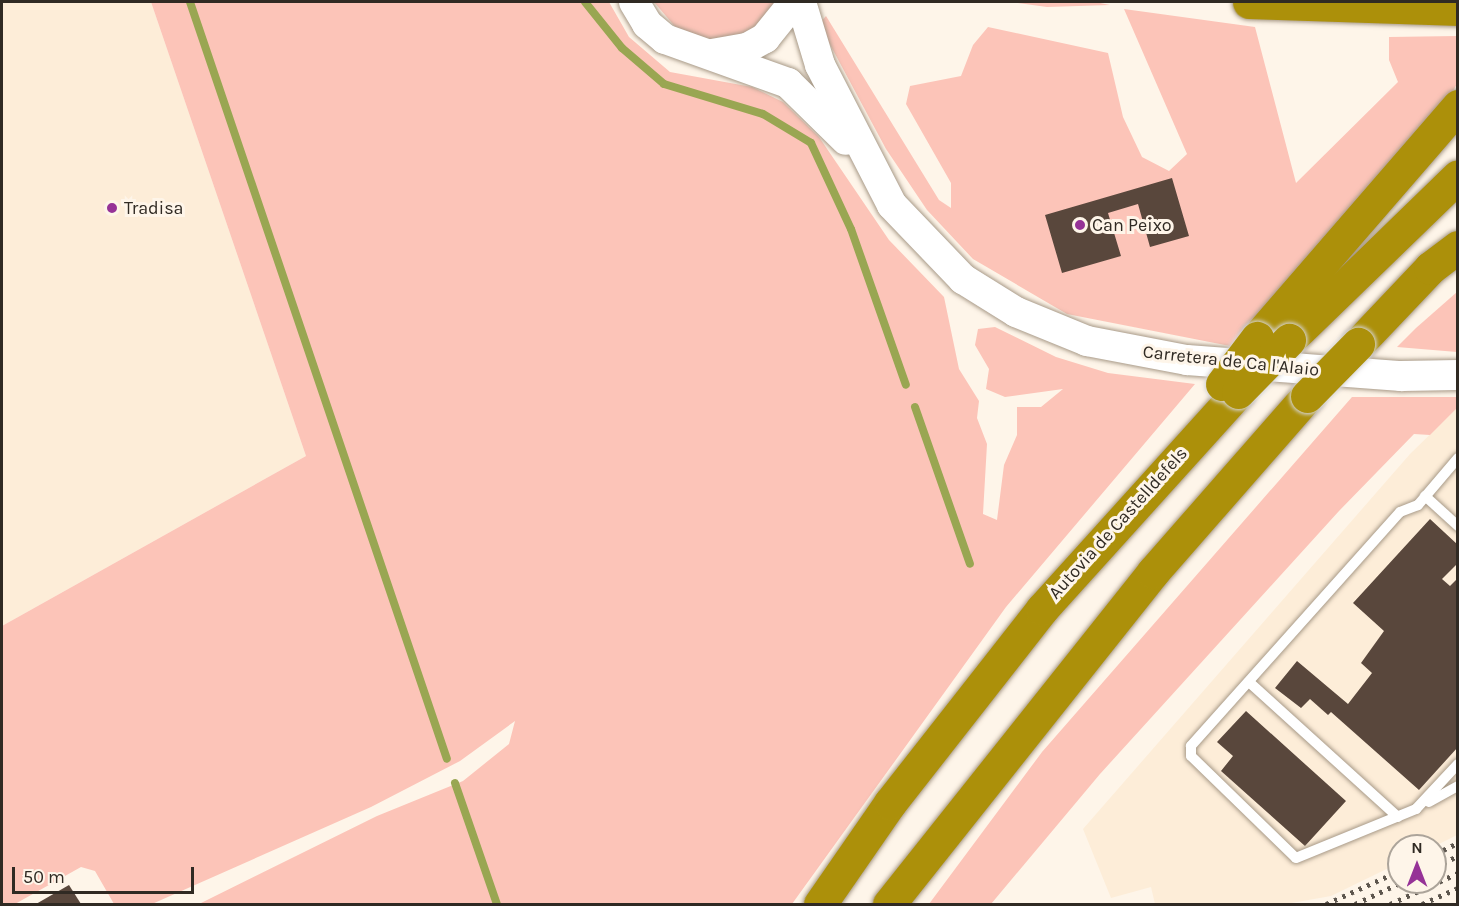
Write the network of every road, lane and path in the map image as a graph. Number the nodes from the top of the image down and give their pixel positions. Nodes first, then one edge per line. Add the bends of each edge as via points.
1 (634, 2) edge
2 (794, 2) edge
3 (801, 2) edge
4 (1249, 2) edge
5 (1458, 9) edge
6 (706, 54) junction
7 (1458, 106) edge
8 (1458, 176) edge
9 (882, 188) junction
10 (1458, 240) edge
11 (1458, 247) edge
12 (1430, 268) junction
13 (1458, 375) edge
14 (1228, 391) junction
15 (1458, 458) edge
16 (1425, 496) junction
17 (1458, 526) edge
18 (1249, 682) junction
19 (1458, 764) edge
20 (1458, 786) edge
21 (1416, 809) junction
22 (1398, 817) junction
23 (820, 904) edge
24 (889, 904) edge

1 - 6 street, Carretera de Ca l'Alaio via 647,24 665,39
2 - 6 street via 765,38 747,48
3 - 9 street, Carretera de Ca l'Alaio via 820,65
4 - 5 highway
6 - 9 street, Carretera de Ca l'Alaio via 788,83 835,126
7 - 14 highway, bridge via 1257,338
8 - 14 highway, bridge via 1289,340
9 - 13 street, Carretera de Ca l'Alaio via 914,233 963,279 1016,312 1087,341 1187,360 1401,376
10 - 12 highway
11 - 12 highway
12 - 24 highway, bridge via 1307,396 1153,572
14 - 23 highway, Autovia de Castelldefels via 1035,618 890,803
15 - 16 lane
16 - 17 lane
16 - 18 lane via 1400,512
18 - 22 lane
18 - 22 lane via 1191,746 1191,756 1296,858
19 - 21 lane
20 - 21 lane
21 - 22 lane

